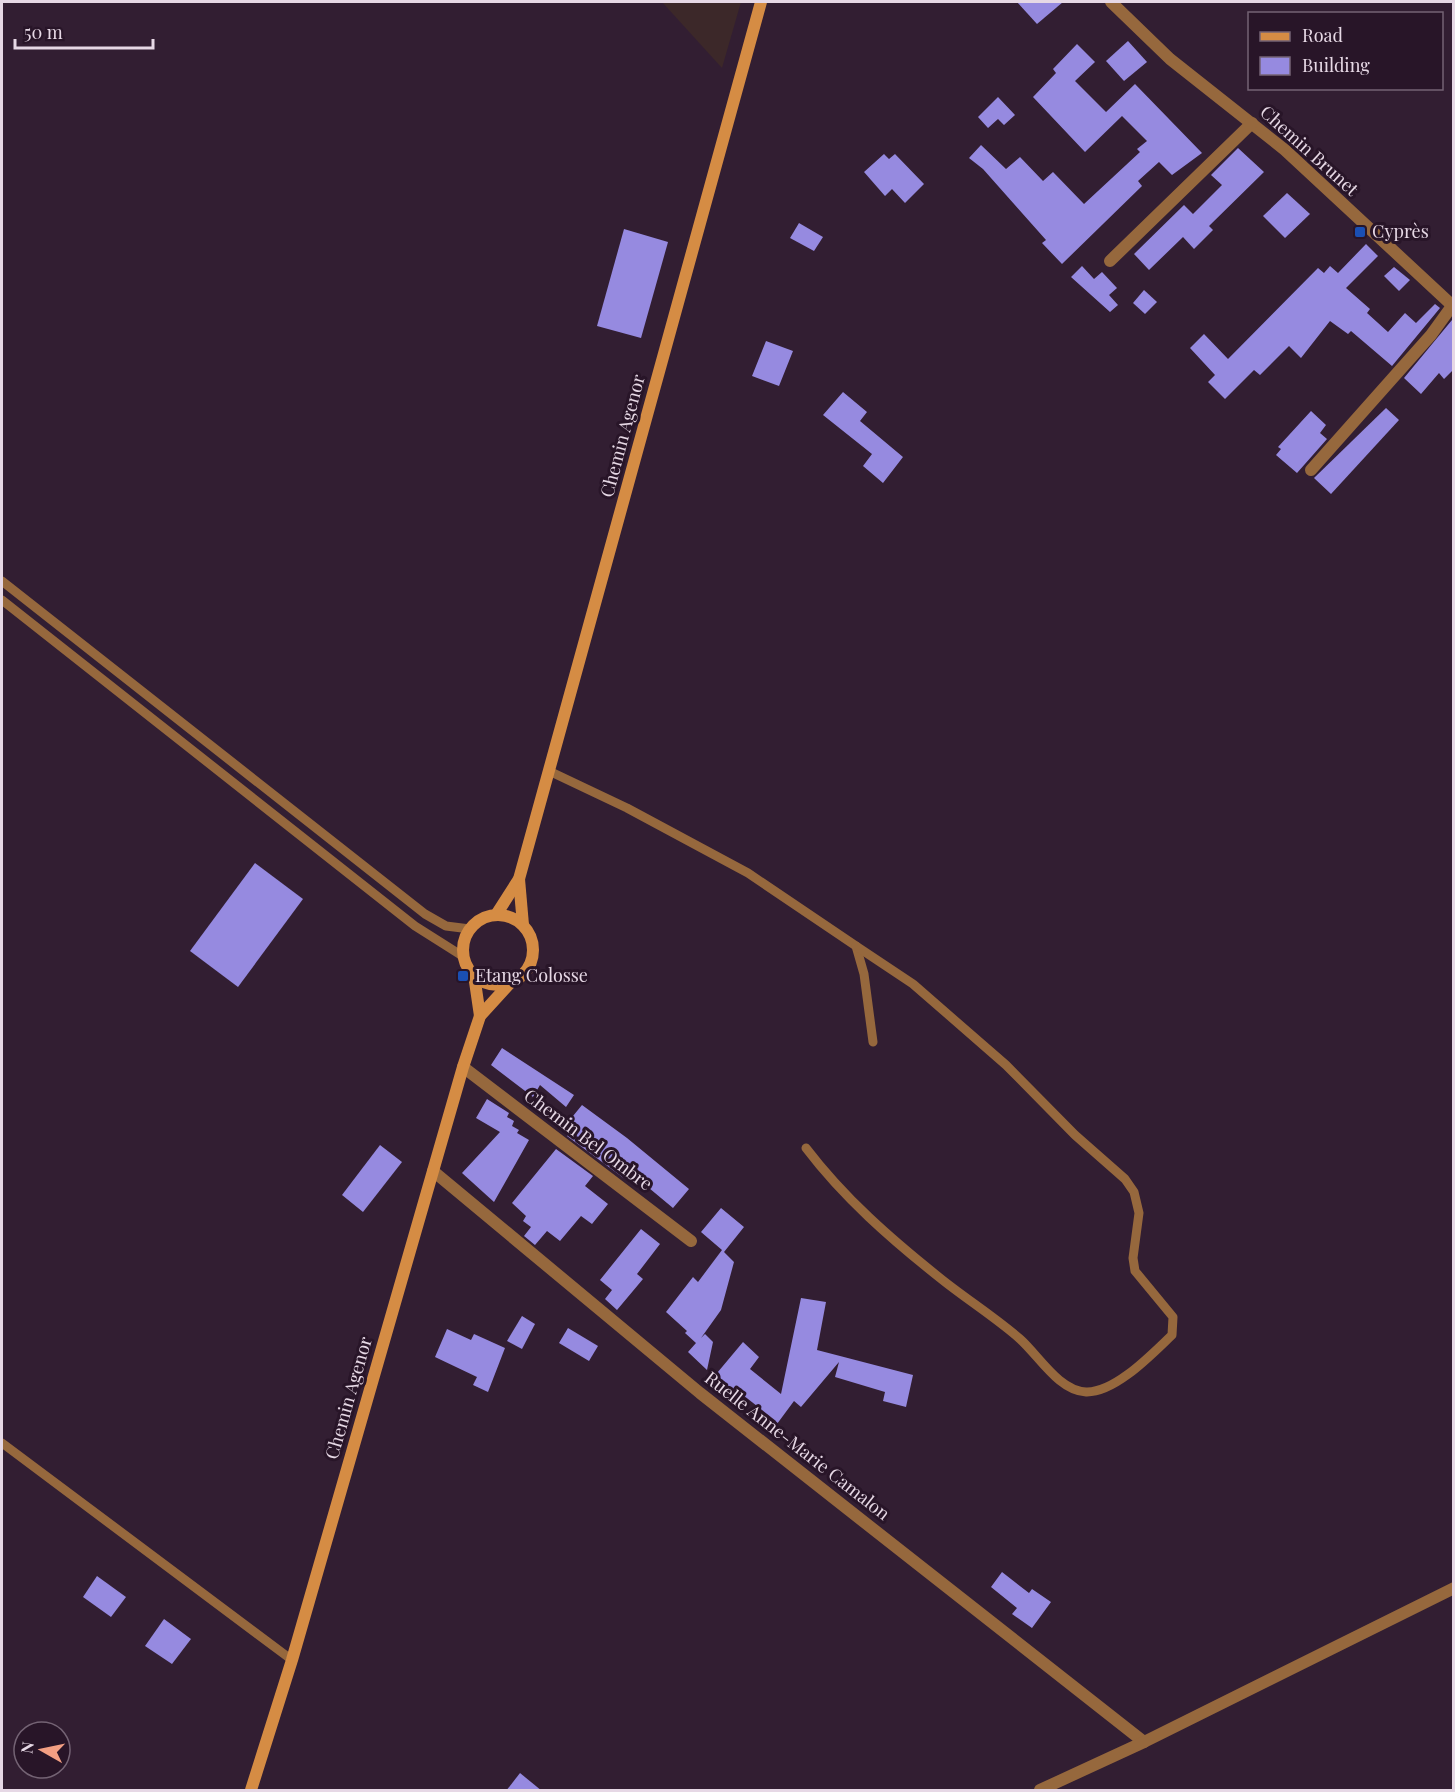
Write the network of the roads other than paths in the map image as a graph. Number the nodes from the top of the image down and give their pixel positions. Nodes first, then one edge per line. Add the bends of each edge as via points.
1 (761, 2) edge
2 (1111, 2) edge
3 (1252, 123) junction
4 (1110, 261) dead end
5 (1453, 307) edge
6 (1311, 470) dead end
7 (2, 581) edge
8 (2, 600) edge
9 (549, 771) junction
10 (519, 879) junction
11 (496, 915) junction
12 (523, 925) junction
13 (470, 929) junction
14 (856, 946) junction
15 (464, 957) junction
16 (474, 975) junction
17 (511, 982) junction
18 (480, 1016) junction
19 (873, 1042) dead end
20 (463, 1067) junction
21 (806, 1148) dead end
22 (433, 1171) junction
23 (691, 1241) dead end
24 (2, 1443) edge
25 (1454, 1588) edge
26 (292, 1660) junction
27 (1144, 1742) junction
28 (251, 1791) edge
29 (1040, 1791) edge

1 - 9 main road, Chemin Agenor
2 - 3 street, Chemin Brunet via 1170,59
3 - 4 street
3 - 5 street, Chemin Brunet
5 - 6 street
7 - 13 lane via 425,914 446,926
8 - 15 lane via 415,926
9 - 10 main road, Chemin Agenor
9 - 14 lane via 748,873
10 - 11 main road, Chemin Agenor
10 - 12 main road, Chemin Agenor
11 - 12 main road via 506,915
11 - 13 main road, Chemin Agenor
12 - 17 main road, Chemin Agenor via 533,952 527,970
13 - 15 main road via 465,938
14 - 19 lane
14 - 21 lane via 913,984 1006,1065 1125,1179 1134,1192 1139,1213 1135,1271 1173,1317 1172,1335 1107,1387 1077,1391 864,1214
15 - 16 main road, Chemin Agenor
16 - 17 main road via 491,984
16 - 18 main road, Chemin Agenor
17 - 18 main road, Chemin Agenor
18 - 20 main road, Chemin Agenor
20 - 22 main road, Chemin Agenor
20 - 23 street, Chemin Bel Ombre
22 - 26 main road, Chemin Agenor
22 - 27 street, Ruelle Anne-Marie Camalon via 700,1393
24 - 26 lane
25 - 27 street
26 - 28 main road, Chemin Agenor
27 - 29 street

